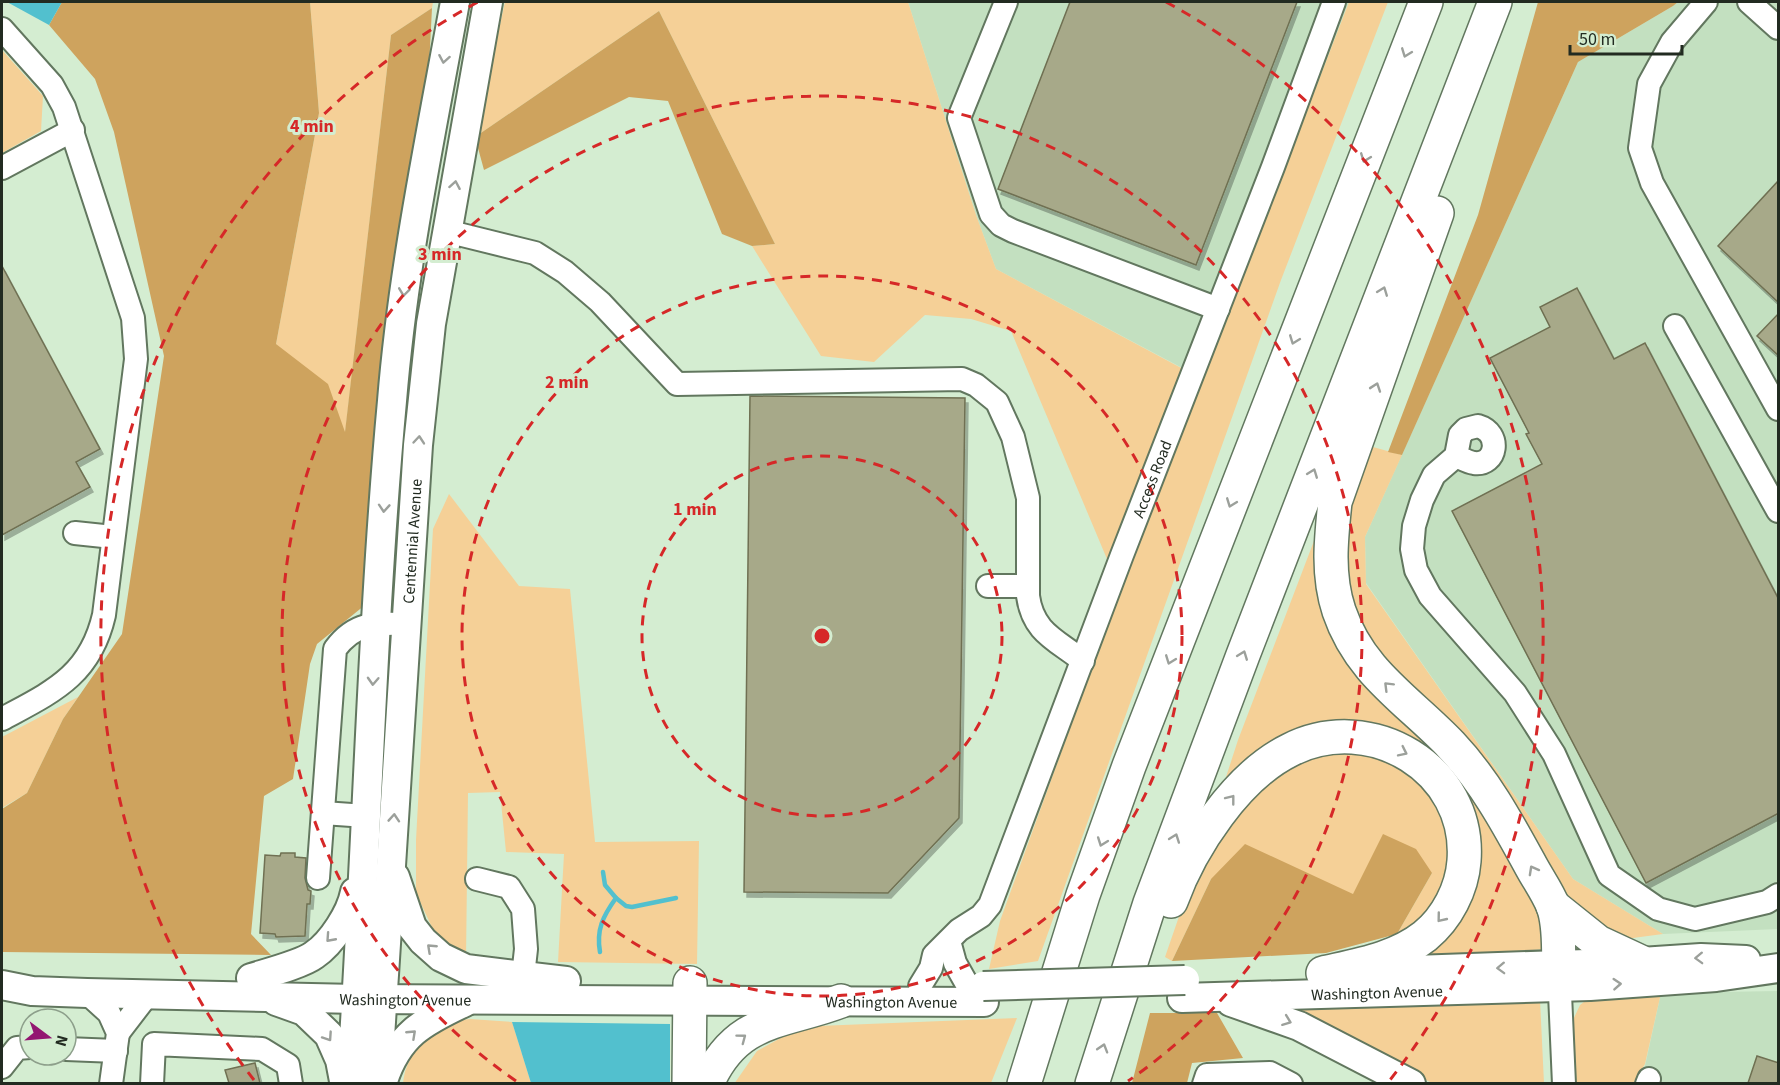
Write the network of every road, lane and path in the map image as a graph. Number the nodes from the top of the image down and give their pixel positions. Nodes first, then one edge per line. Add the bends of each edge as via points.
1 (455, 2) edge
2 (488, 2) edge
3 (1006, 2) edge
4 (1334, 2) edge
5 (1426, 2) edge
6 (1496, 2) edge
7 (1706, 2) edge
8 (1749, 2) edge
9 (1779, 28) edge
10 (2, 29) edge
11 (1481, 40) junction
12 (73, 130) junction
13 (2, 168) edge
14 (446, 231) junction
15 (1218, 309) junction
16 (1676, 326) dead end
17 (1773, 391) edge
18 (1779, 409) edge
19 (1456, 456) dead end
20 (1779, 511) edge
21 (75, 533) dead end
22 (113, 537) junction
23 (988, 586) dead end
24 (1028, 586) junction
25 (376, 623) junction
26 (407, 624) junction
27 (1083, 661) junction
28 (2, 719) edge
29 (323, 813) junction
30 (366, 816) junction
31 (364, 846) junction
32 (391, 866) junction
33 (318, 878) dead end
34 (477, 879) dead end
35 (1779, 895) edge
36 (1553, 906) junction
37 (949, 942) junction
38 (1779, 961) edge
39 (1641, 962) junction
40 (1779, 968) edge
41 (1323, 973) junction
42 (2, 976) edge
43 (523, 976) junction
44 (1559, 976) junction
45 (566, 981) junction
46 (2, 985) edge
47 (920, 986) junction
48 (257, 987) junction
49 (1184, 989) junction
50 (370, 990) junction
51 (978, 991) junction
52 (690, 992) junction
53 (87, 993) junction
54 (148, 994) junction
55 (1212, 995) junction
56 (471, 999) junction
57 (842, 1001) junction
58 (1114, 1012) junction
59 (1041, 1026) junction
60 (117, 1042) junction
61 (78, 1047) edge
62 (18, 1048) edge
63 (2, 1067) edge
64 (1250, 1079) edge
65 (1206, 1081) edge
66 (111, 1083) edge
67 (152, 1083) edge
68 (291, 1083) edge
69 (344, 1083) edge
70 (351, 1083) edge
71 (377, 1083) edge
72 (383, 1083) edge
73 (689, 1083) edge
74 (707, 1083) edge
75 (1003, 1083) edge
76 (1024, 1083) edge
77 (1092, 1083) edge
78 (1291, 1083) edge
79 (1411, 1083) edge
80 (1564, 1083) edge

1 -> 25 main road, Centennial Avenue via 408,260 392,400
14 -> 2 main road, Centennial Avenue
3 - 15 lane via 959,118 991,214 1012,231
4 - 15 lane, Access Road
5 -> 59 highway via 1129,766
6 - 11 highway
7 - 17 lane via 1672,42 1649,84 1640,148 1652,183
8 - 9 lane
10 - 12 lane via 52,85
36 -> 11 highway via 1498,807 1475,774 1451,745 1371,670 1339,610 1332,576 1330,542 1335,502 1485,77
58 -> 11 highway via 1150,903 1243,655
12 - 13 lane
12 - 22 lane via 133,318 136,344
14 - 24 lane via 535,253 565,272 600,302 677,384 962,379 976,385 997,402 1013,437 1027,489
26 -> 14 main road, Centennial Avenue via 418,445
15 - 27 lane, Access Road
16 - 20 lane
17 - 18 lane
19 - 35 lane via 1434,475 1422,500 1414,526 1416,570 1430,596 1515,693 1549,746 1609,875 1658,909 1695,919 1767,902
21 - 22 lane
22 - 28 lane via 104,615 93,649 63,685
23 - 24 lane
24 - 27 lane via 1036,623
25 - 26 lane
25 - 29 lane via 354,630 335,649
25 -> 30 main road, Centennial Avenue
32 -> 26 main road, Centennial Avenue
27 - 37 lane, Access Road via 990,905
29 - 30 lane
29 - 33 lane
30 - 31 main road, Centennial Avenue
31 -> 48 main road via 351,908 335,933 314,956
31 - 50 main road, Centennial Avenue
43 -> 32 main road via 466,969 441,957 412,927
32 - 50 main road, Centennial Avenue
34 - 43 lane via 509,887 523,909
36 - 39 highway via 1598,942
36 - 44 highway
37 - 47 lane, Access Road via 934,955
37 - 51 lane via 955,963
38 -> 39 main road, Washington Avenue via 1701,958
39 - 44 main road, Washington Avenue
44 -> 40 main road, Washington Avenue via 1716,977
44 -> 41 main road, Washington Avenue
41 - 49 main road, Washington Avenue
58 -> 41 highway via 1148,962 1173,893 1206,832 1236,792 1289,750 1312,741 1353,736 1408,754 1438,778 1461,821 1464,867 1454,900 1425,936 1396,954
42 - 48 main road, Washington Avenue via 30,973
43 - 45 main road
44 - 55 main road, Washington Avenue
44 - 80 lane
45 - 50 main road, Washington Avenue
45 - 52 main road, Washington Avenue
46 - 53 main road, Washington Avenue via 32,991
47 - 51 main road, Washington Avenue
47 - 52 main road, Washington Avenue
48 - 50 main road, Washington Avenue
48 - 54 main road, Washington Avenue
48 -> 69 main road via 304,1011 329,1035 340,1060
49 - 51 main road, Washington Avenue
49 - 55 main road, Washington Avenue
50 - 56 main road, Washington Avenue
50 - 70 main road, Centennial Avenue
50 - 71 main road, Centennial Avenue
51 - 57 main road, Washington Avenue
52 - 56 main road, Washington Avenue
52 - 57 main road, Washington Avenue
52 - 73 highway
53 - 54 main road, Washington Avenue
53 - 60 lane via 109,1012
54 - 60 lane
55 -> 79 main road via 1299,1026
72 -> 56 main road via 389,1062 407,1037 430,1018
74 -> 57 highway via 729,1047 744,1035 785,1016 813,1012
77 -> 58 highway
59 - 75 highway
59 - 76 highway
60 - 61 lane
60 - 66 lane
62 - 63 lane
64 - 65 lane
64 - 78 lane via 1270,1073
67 - 68 lane via 154,1044 262,1049 288,1065

